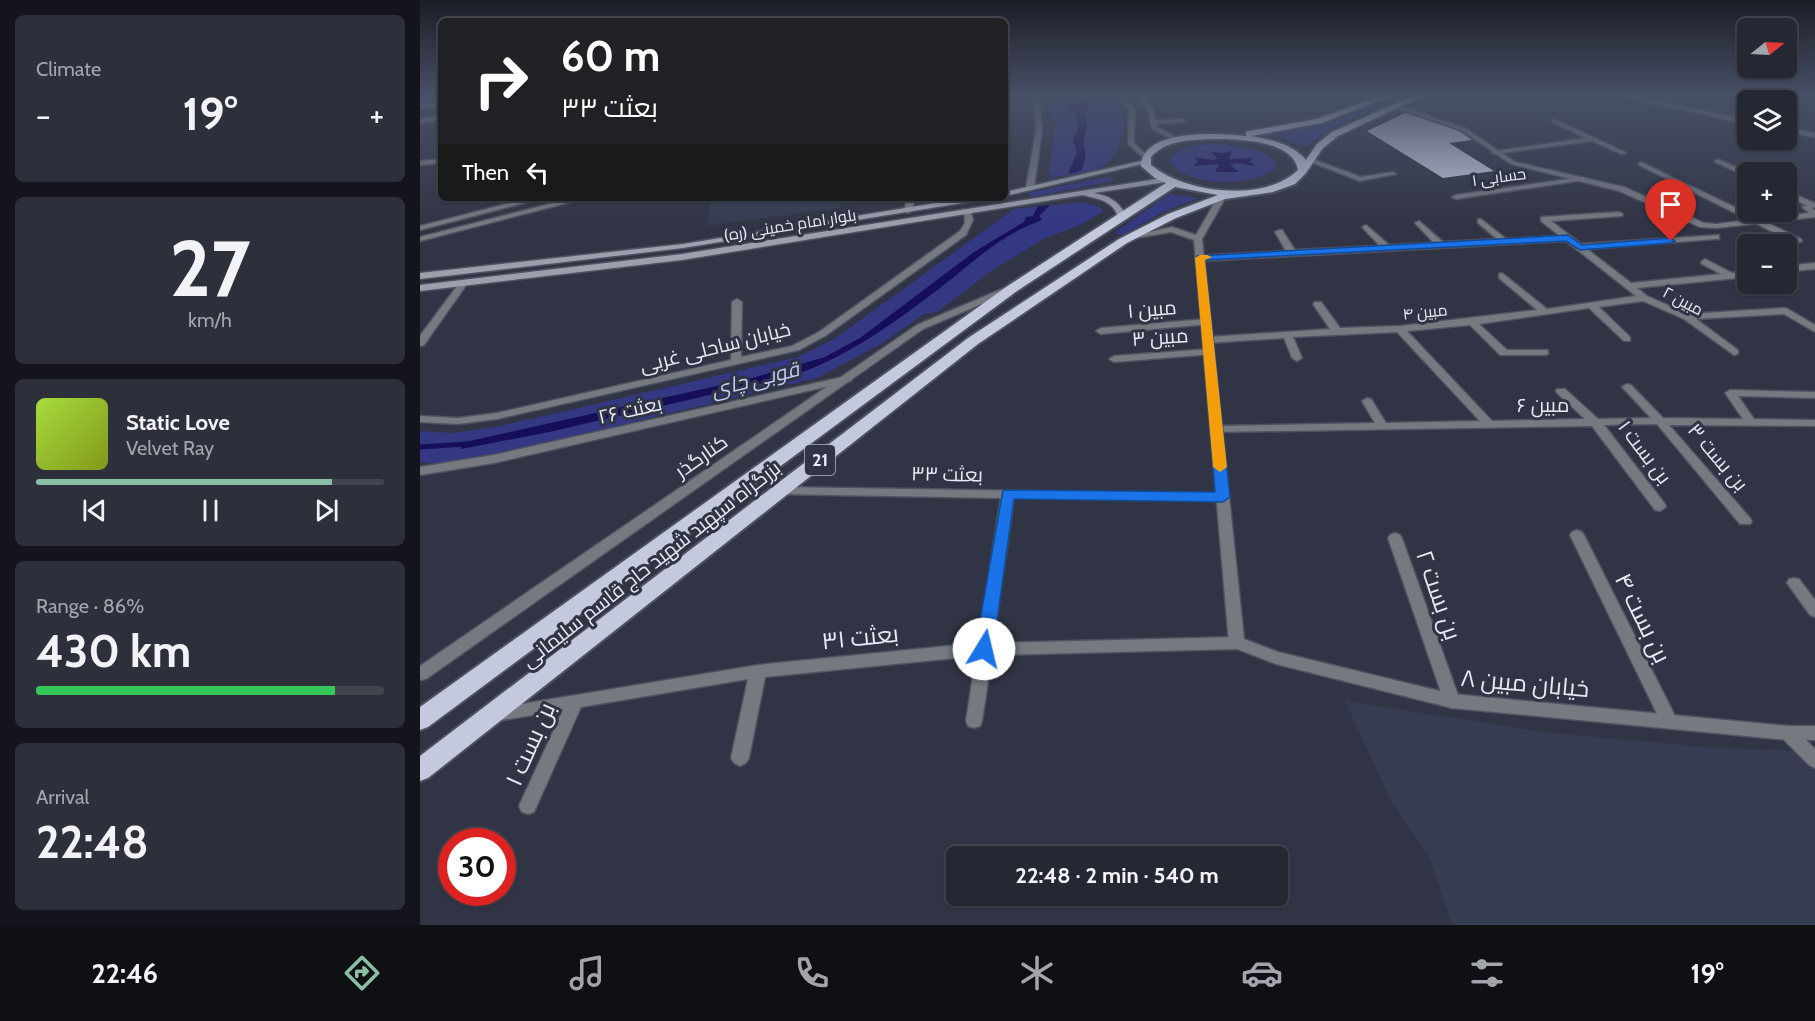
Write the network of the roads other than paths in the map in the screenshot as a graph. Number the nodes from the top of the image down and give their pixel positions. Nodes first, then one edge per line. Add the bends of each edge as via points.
1 (1038, 138) edge
2 (1131, 138) edge
3 (1174, 138) edge
4 (1200, 138) edge
5 (1243, 138) edge
6 (1330, 138) edge
7 (1475, 138) edge
8 (1593, 139) joint
9 (1178, 140) junction
10 (1494, 152) junction
11 (1623, 153) dead end
12 (1146, 159) junction
13 (1310, 160) junction
14 (438, 161) edge
15 (1717, 161) dead end
16 (420, 163) edge
17 (1641, 164) dead end
18 (1737, 170) edge
19 (1304, 171) junction
20 (1101, 174) junction
21 (1393, 174) dead end
22 (1582, 179) junction
23 (1167, 182) junction
24 (1118, 186) junction
25 (1030, 188) junction
26 (1245, 192) junction
27 (1008, 193) edge
28 (1070, 194) junction
29 (1222, 197) junction
30 (1456, 197) dead end
31 (1797, 198) edge
32 (521, 201) edge
33 (570, 201) edge
34 (910, 201) edge
35 (964, 201) edge
36 (1814, 205) edge
37 (908, 211) junction
38 (1737, 211) edge
39 (967, 212) junction
40 (1619, 214) dead end
41 (1814, 215) edge
42 (1797, 217) edge
43 (1118, 218) junction
44 (1480, 221) dead end
45 (1749, 222) edge
46 (1759, 222) edge
47 (1419, 223) dead end
48 (1366, 227) dead end
49 (420, 228) edge
50 (1279, 232) dead end
51 (1095, 233) junction
52 (1716, 237) dead end
53 (1568, 238) junction
54 (420, 239) edge
55 (1126, 239) junction
56 (1198, 239) junction
57 (1503, 241) junction
58 (1798, 241) dead end
59 (1441, 245) junction
60 (1387, 248) junction
61 (1580, 248) junction
62 (1292, 253) junction
63 (1200, 258) junction
64 (1705, 262) dead end
65 (1815, 266) edge
66 (1797, 268) edge
67 (1729, 275) junction
68 (1737, 275) edge
69 (420, 276) edge
70 (1502, 276) dead end
71 (463, 284) junction
72 (1628, 286) junction
73 (420, 288) edge
74 (1013, 288) junction
75 (1644, 298) junction
76 (737, 302) dead end
77 (1318, 304) dead end
78 (1592, 306) junction
79 (1544, 311) junction
80 (1687, 317) junction
81 (1206, 322) junction
82 (1472, 322) junction
83 (1400, 329) junction
84 (1815, 329) edge
85 (1337, 331) junction
86 (1101, 332) dead end
87 (1287, 334) junction
88 (1627, 339) dead end
89 (420, 343) edge
90 (1208, 346) junction
91 (1544, 352) dead end
92 (1734, 352) dead end
93 (1297, 358) dead end
94 (1114, 359) dead end
95 (736, 363) junction
96 (847, 379) junction
97 (1627, 387) dead end
98 (1561, 391) dead end
99 (1815, 395) edge
100 (1367, 401) dead end
101 (420, 419) edge
102 (1660, 421) junction
103 (1750, 421) junction
104 (1488, 423) junction
105 (1596, 423) junction
106 (1815, 423) edge
107 (1383, 426) junction
108 (1216, 429) junction
109 (421, 471) edge
110 (779, 491) junction
111 (1008, 494) junction
112 (1223, 497) junction
113 (1660, 507) dead end
114 (1745, 521) dead end
115 (1577, 535) dead end
116 (1395, 538) dead end
117 (1794, 583) dead end
118 (1815, 611) edge
119 (1237, 643) junction
120 (984, 649) junction
121 (758, 671) junction
122 (420, 674) edge
123 (1452, 701) junction
124 (575, 702) junction
125 (490, 716) junction
126 (420, 720) edge
127 (974, 721) dead end
128 (1669, 721) junction
129 (1788, 733) junction
130 (1815, 733) edge
131 (740, 758) dead end
132 (1815, 760) edge
133 (420, 770) edge
134 (528, 806) dead end

1 - 25 street
2 - 12 street via 1131,144
3 - 9 street
4 - 9 highway
5 - 19 highway via 1284,148 1300,158
6 - 13 highway
7 - 10 street
8 - 10 street
8 - 11 street
9 - 12 highway via 1159,146
10 - 22 street via 1520,166
12 - 20 main road
12 - 23 highway via 1150,171
13 - 19 highway
13 - 21 street via 1360,179
14 - 16 street
15 - 18 street
17 - 38 street
19 - 26 highway, 21 via 1284,185
20 - 24 main road via 1121,177 1123,183
20 - 25 main road
22 - 30 street, حسابی ۱
22 - 45 street via 1634,194 1703,225
23 - 24 main road, بلوار امام خمینی (ره)
23 - 26 highway, 21 via 1210,192
23 - 43 highway, بزرگراه سپهبد شهید حاج قاسم سلیمانی / 21
24 - 28 main road, بلوار امام خمینی (ره)
25 - 27 main road
26 - 29 highway, بزرگراه سپهبد شهید حاج قاسم سلیمانی / 21
28 - 39 main road, بلوار امام خمینی (ره)
28 - 43 main road via 1111,201 1119,207
29 - 55 highway, بزرگراه سپهبد شهید حاج قاسم سلیمانی / 21
29 - 56 street
31 - 36 street
32 - 49 street
33 - 54 street
34 - 37 street
35 - 37 main road, بلوار امام خمینی (ره)
36 - 41 street via 1806,207
37 - 69 main road, بلوار امام خمینی (ره) via 683,246
39 - 71 main road, بلوار امام خمینی (ره) via 693,255
39 - 95 street, خیابان ساحلی غربی via 969,227 963,233 822,334 795,348
40 - 53 street, مبین ۲ via 1544,219
41 - 42 street
43 - 51 highway, بزرگراه سپهبد شهید حاج قاسم سلیمانی / 21
44 - 57 street
46 - 58 street
47 - 59 street
48 - 60 street
50 - 62 street
51 - 55 highway via 1104,238
51 - 74 highway, بزرگراه سپهبد شهید حاج قاسم سلیمانی / 21
52 - 61 street
53 - 57 street
53 - 61 street, مبین ۲
55 - 56 street via 1172,229
55 - 110 highway, بزرگراه سپهبد شهید حاج قاسم سلیمانی / 21 via 974,341
56 - 63 street
57 - 59 street
59 - 60 street
60 - 62 street
61 - 72 street, مبین ۲
62 - 63 street
63 - 81 street
64 - 67 street
65 - 66 street
67 - 68 street
67 - 72 street
70 - 79 street
71 - 73 main road, بلوار امام خمینی (ره)
71 - 89 street
72 - 75 street, مبین ۲
74 - 96 street, کنارگذر / 21 via 920,327
74 - 126 highway, بزرگراه سپهبد شهید حاج قاسم سلیمانی / 21
75 - 78 street, مبین ۴
75 - 80 street, مبین ۲
76 - 95 street
77 - 85 street
78 - 79 street, مبین ۴
78 - 88 street
79 - 82 street, مبین ۴
80 - 84 street via 1785,311
80 - 92 street, مبین ۲
81 - 86 street, مبین ۱
81 - 90 street
82 - 83 street, مبین ۴
82 - 91 street via 1504,353
83 - 85 street, مبین ۴
83 - 104 street
85 - 87 street, مبین ۴
87 - 90 street, مبین ۴
87 - 93 street
90 - 94 street, مبین ۳
90 - 108 street
95 - 101 street, خیابان ساحلی غربی via 474,420
96 - 109 street, بعثت ۲۶ via 494,459
96 - 122 street, کنارگذر / 21
97 - 102 street, بن بست ۳
98 - 105 street
99 - 103 street via 1730,393
100 - 107 street
102 - 103 street, مبین ۶
102 - 105 street, مبین ۶
102 - 114 street, بن بست ۳
103 - 106 street, مبین ۶
104 - 105 street, مبین ۶
104 - 107 street, مبین ۶
105 - 113 street, بن بست ۱
107 - 108 street, مبین ۶
108 - 112 street
110 - 111 street, بعثت ۳۳
110 - 125 highway, بزرگراه سپهبد شهید حاج قاسم سلیمانی / 21
111 - 112 street, بعثت ۳۳
111 - 120 street
112 - 119 street
115 - 128 street, بن بست ۴
116 - 123 street, بن بست ۲
117 - 118 street
119 - 120 street, بعثت ۳۱
119 - 123 street, خیابان مبین ۸ via 1276,658
120 - 121 street, بعثت ۳۱
120 - 127 street
121 - 124 street, بعثت ۳۱
121 - 131 street
123 - 128 street, خیابان مبین ۸
124 - 125 street, بعثت ۳۱
124 - 134 street, بن بست ۱
125 - 133 highway, بزرگراه سپهبد شهید حاج قاسم سلیمانی / 21
128 - 129 street, خیابان مبین ۸
129 - 130 street, خیابان مبین ۸
129 - 132 street

